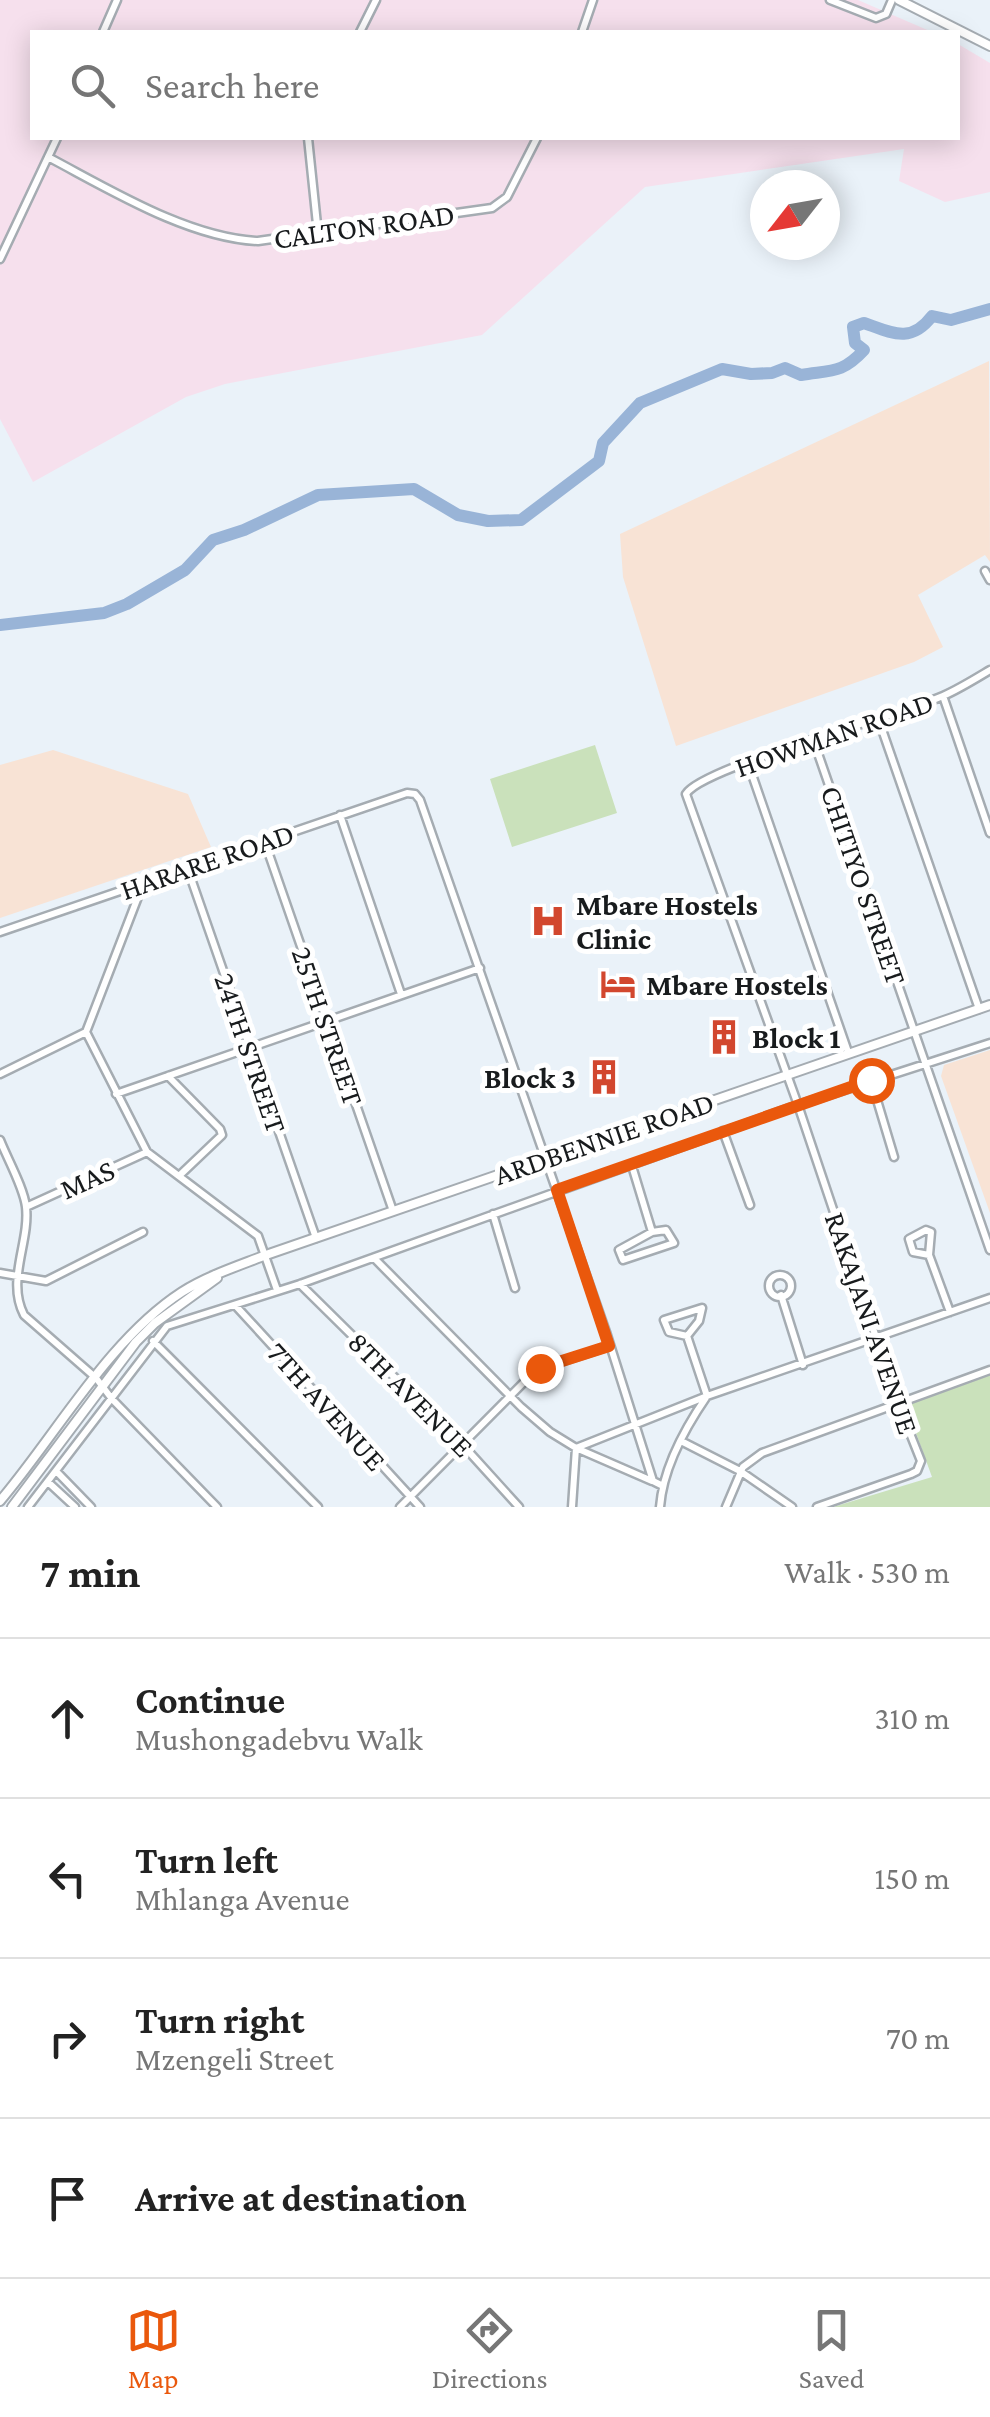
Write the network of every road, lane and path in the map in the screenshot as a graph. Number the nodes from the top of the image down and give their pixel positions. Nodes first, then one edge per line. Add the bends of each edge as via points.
1 (117, 0) edge
2 (376, 0) edge
3 (593, 0) edge
4 (830, 0) edge
5 (895, 0) edge
6 (104, 30) edge
7 (361, 30) edge
8 (583, 30) edge
9 (957, 30) edge
10 (960, 31) edge
11 (990, 46) edge
12 (55, 140) edge
13 (308, 140) edge
14 (536, 140) edge
15 (48, 158) junction
16 (318, 234) junction
17 (0, 259) edge
18 (985, 571) dead end
19 (990, 580) edge
20 (990, 670) edge
21 (943, 696) junction
22 (878, 718) junction
23 (814, 740) junction
24 (748, 763) junction
25 (688, 802) joint
26 (340, 814) junction
27 (987, 815) edge
28 (990, 833) edge
29 (264, 840) junction
30 (187, 867) junction
31 (144, 883) junction
32 (0, 932) edge
33 (480, 968) junction
34 (401, 994) junction
35 (990, 1005) edge
36 (979, 1010) junction
37 (326, 1022) junction
38 (914, 1030) junction
39 (86, 1032) junction
40 (990, 1043) edge
41 (249, 1049) junction
42 (848, 1052) junction
43 (926, 1063) junction
44 (0, 1074) edge
45 (786, 1074) junction
46 (168, 1076) junction
47 (871, 1080) junction
48 (116, 1094) junction
49 (798, 1104) junction
50 (723, 1131) junction
51 (0, 1140) edge
52 (148, 1152) junction
53 (894, 1157) dead end
54 (546, 1160) junction
55 (632, 1166) junction
56 (180, 1174) junction
57 (557, 1190) junction
58 (750, 1205) dead end
59 (26, 1206) junction
60 (392, 1211) junction
61 (493, 1214) junction
62 (143, 1232) dead end
63 (652, 1232) junction
64 (316, 1238) junction
65 (990, 1250) edge
66 (266, 1255) junction
67 (930, 1255) junction
68 (374, 1257) junction
69 (0, 1273) edge
70 (18, 1278) junction
71 (300, 1284) junction
72 (515, 1288) dead end
73 (278, 1290) junction
74 (781, 1295) dead end
75 (990, 1298) edge
76 (234, 1304) junction
77 (950, 1312) junction
78 (687, 1336) junction
79 (877, 1339) junction
80 (153, 1341) junction
81 (609, 1346) junction
82 (803, 1365) junction
83 (990, 1370) edge
84 (100, 1381) junction
85 (510, 1396) junction
86 (707, 1396) junction
87 (112, 1398) junction
88 (898, 1403) junction
89 (634, 1424) junction
90 (681, 1441) junction
91 (461, 1443) junction
92 (576, 1448) junction
93 (56, 1471) junction
94 (740, 1471) junction
95 (654, 1481) junction
96 (48, 1482) junction
97 (663, 1486) junction
98 (76, 1492) junction
99 (410, 1497) junction
100 (68, 1500) junction
101 (0, 1501) edge
102 (12, 1507) edge
103 (28, 1507) edge
104 (75, 1507) edge
105 (91, 1507) edge
106 (217, 1507) edge
107 (318, 1507) edge
108 (400, 1507) edge
109 (420, 1507) edge
110 (518, 1507) edge
111 (572, 1507) edge
112 (660, 1507) edge
113 (726, 1507) edge
114 (792, 1507) edge
115 (817, 1507) edge

1 - 6 street
2 - 7 street
3 - 8 street
4 - 5 street via 876,18
5 - 9 main road
10 - 11 main road
12 - 15 street
13 - 16 street
14 - 16 street, CALTON ROAD via 507,197 492,208
15 - 16 street, CALTON ROAD via 221,236 258,241
15 - 17 street
18 - 19 street
20 - 21 street, HOWMAN ROAD
21 - 22 street, HOWMAN ROAD
21 - 27 street
22 - 23 street, HOWMAN ROAD
22 - 36 street
23 - 24 street, HOWMAN ROAD
23 - 38 street, CHITIYO STREET
24 - 25 street, HOWMAN ROAD via 690,788
24 - 42 street
25 - 45 street, RAKAJANI AVENUE
26 - 29 street, HARARE ROAD
26 - 33 street, HARARE ROAD via 406,793 420,800
26 - 34 street
27 - 28 street
29 - 30 street, HARARE ROAD
29 - 37 street, 25TH STREET
30 - 31 street, HARARE ROAD
30 - 41 street, 24TH STREET
31 - 32 street, HARARE ROAD
31 - 39 street
33 - 34 street
33 - 54 street
34 - 37 street
35 - 36 main road, ARDBENNIE ROAD
36 - 38 main road, ARDBENNIE ROAD
37 - 41 street
37 - 60 street, 25TH STREET
38 - 42 main road, ARDBENNIE ROAD
38 - 43 street, CHITIYO STREET
39 - 44 street
39 - 48 street
40 - 43 street
41 - 46 street
41 - 64 street, 24TH STREET
42 - 45 main road, ARDBENNIE ROAD
43 - 47 street
43 - 65 street, CHITIYO STREET
45 - 49 street, RAKAJANI AVENUE
45 - 54 main road, ARDBENNIE ROAD
46 - 48 street
46 - 56 street via 222,1135
47 - 49 street
47 - 53 street
48 - 52 street
49 - 50 street
49 - 79 street, RAKAJANI AVENUE
50 - 55 street
50 - 58 street
51 - 59 street
52 - 56 street
52 - 59 street, MAS
54 - 57 street
54 - 60 main road, ARDBENNIE ROAD
55 - 57 street
55 - 63 street
56 - 66 street via 258,1236
57 - 61 street
57 - 81 street
59 - 70 street
60 - 64 main road, ARDBENNIE ROAD
61 - 68 street
61 - 72 street
62 - 70 street via 46,1281
63 - 63 street via 619,1250 623,1260 674,1243 666,1230
64 - 66 main road, ARDBENNIE ROAD
66 - 73 street
66 - 84 main road, ARDBENNIE ROAD via 162,1307 130,1337
67 - 67 street via 930,1230 909,1240 913,1252
67 - 77 street
68 - 71 street
68 - 85 street
69 - 70 street
70 - 84 street via 27,1319
71 - 73 street
71 - 91 street, 8TH AVENUE
73 - 76 street
74 - 82 street
75 - 77 street
76 - 80 street via 167,1326
76 - 99 street, 7TH AVENUE
77 - 79 street
78 - 78 street via 669,1332 664,1320 702,1308
78 - 86 street
79 - 82 street
79 - 88 street, RAKAJANI AVENUE
80 - 87 street
80 - 107 street
81 - 85 street via 540,1368
81 - 89 street
82 - 86 street
83 - 88 street
84 - 87 street
84 - 101 main road, ARDBENNIE ROAD
84 - 102 main road, ARDBENNIE ROAD
85 - 91 street
85 - 92 street
86 - 89 street
86 - 90 street
87 - 93 street
87 - 106 street
88 - 94 street via 790,1440
88 - 115 street, RAKAJANI AVENUE via 921,1461 917,1471
89 - 92 street
89 - 95 street
90 - 94 street
90 - 97 street
91 - 99 street
91 - 110 street, 8TH AVENUE
92 - 95 street
92 - 111 street
93 - 96 street
93 - 98 street
94 - 113 street
94 - 114 street
95 - 97 street
96 - 100 street
96 - 103 street
97 - 112 street
98 - 100 street
98 - 105 street
99 - 108 street
99 - 109 street, 7TH AVENUE
100 - 104 street

